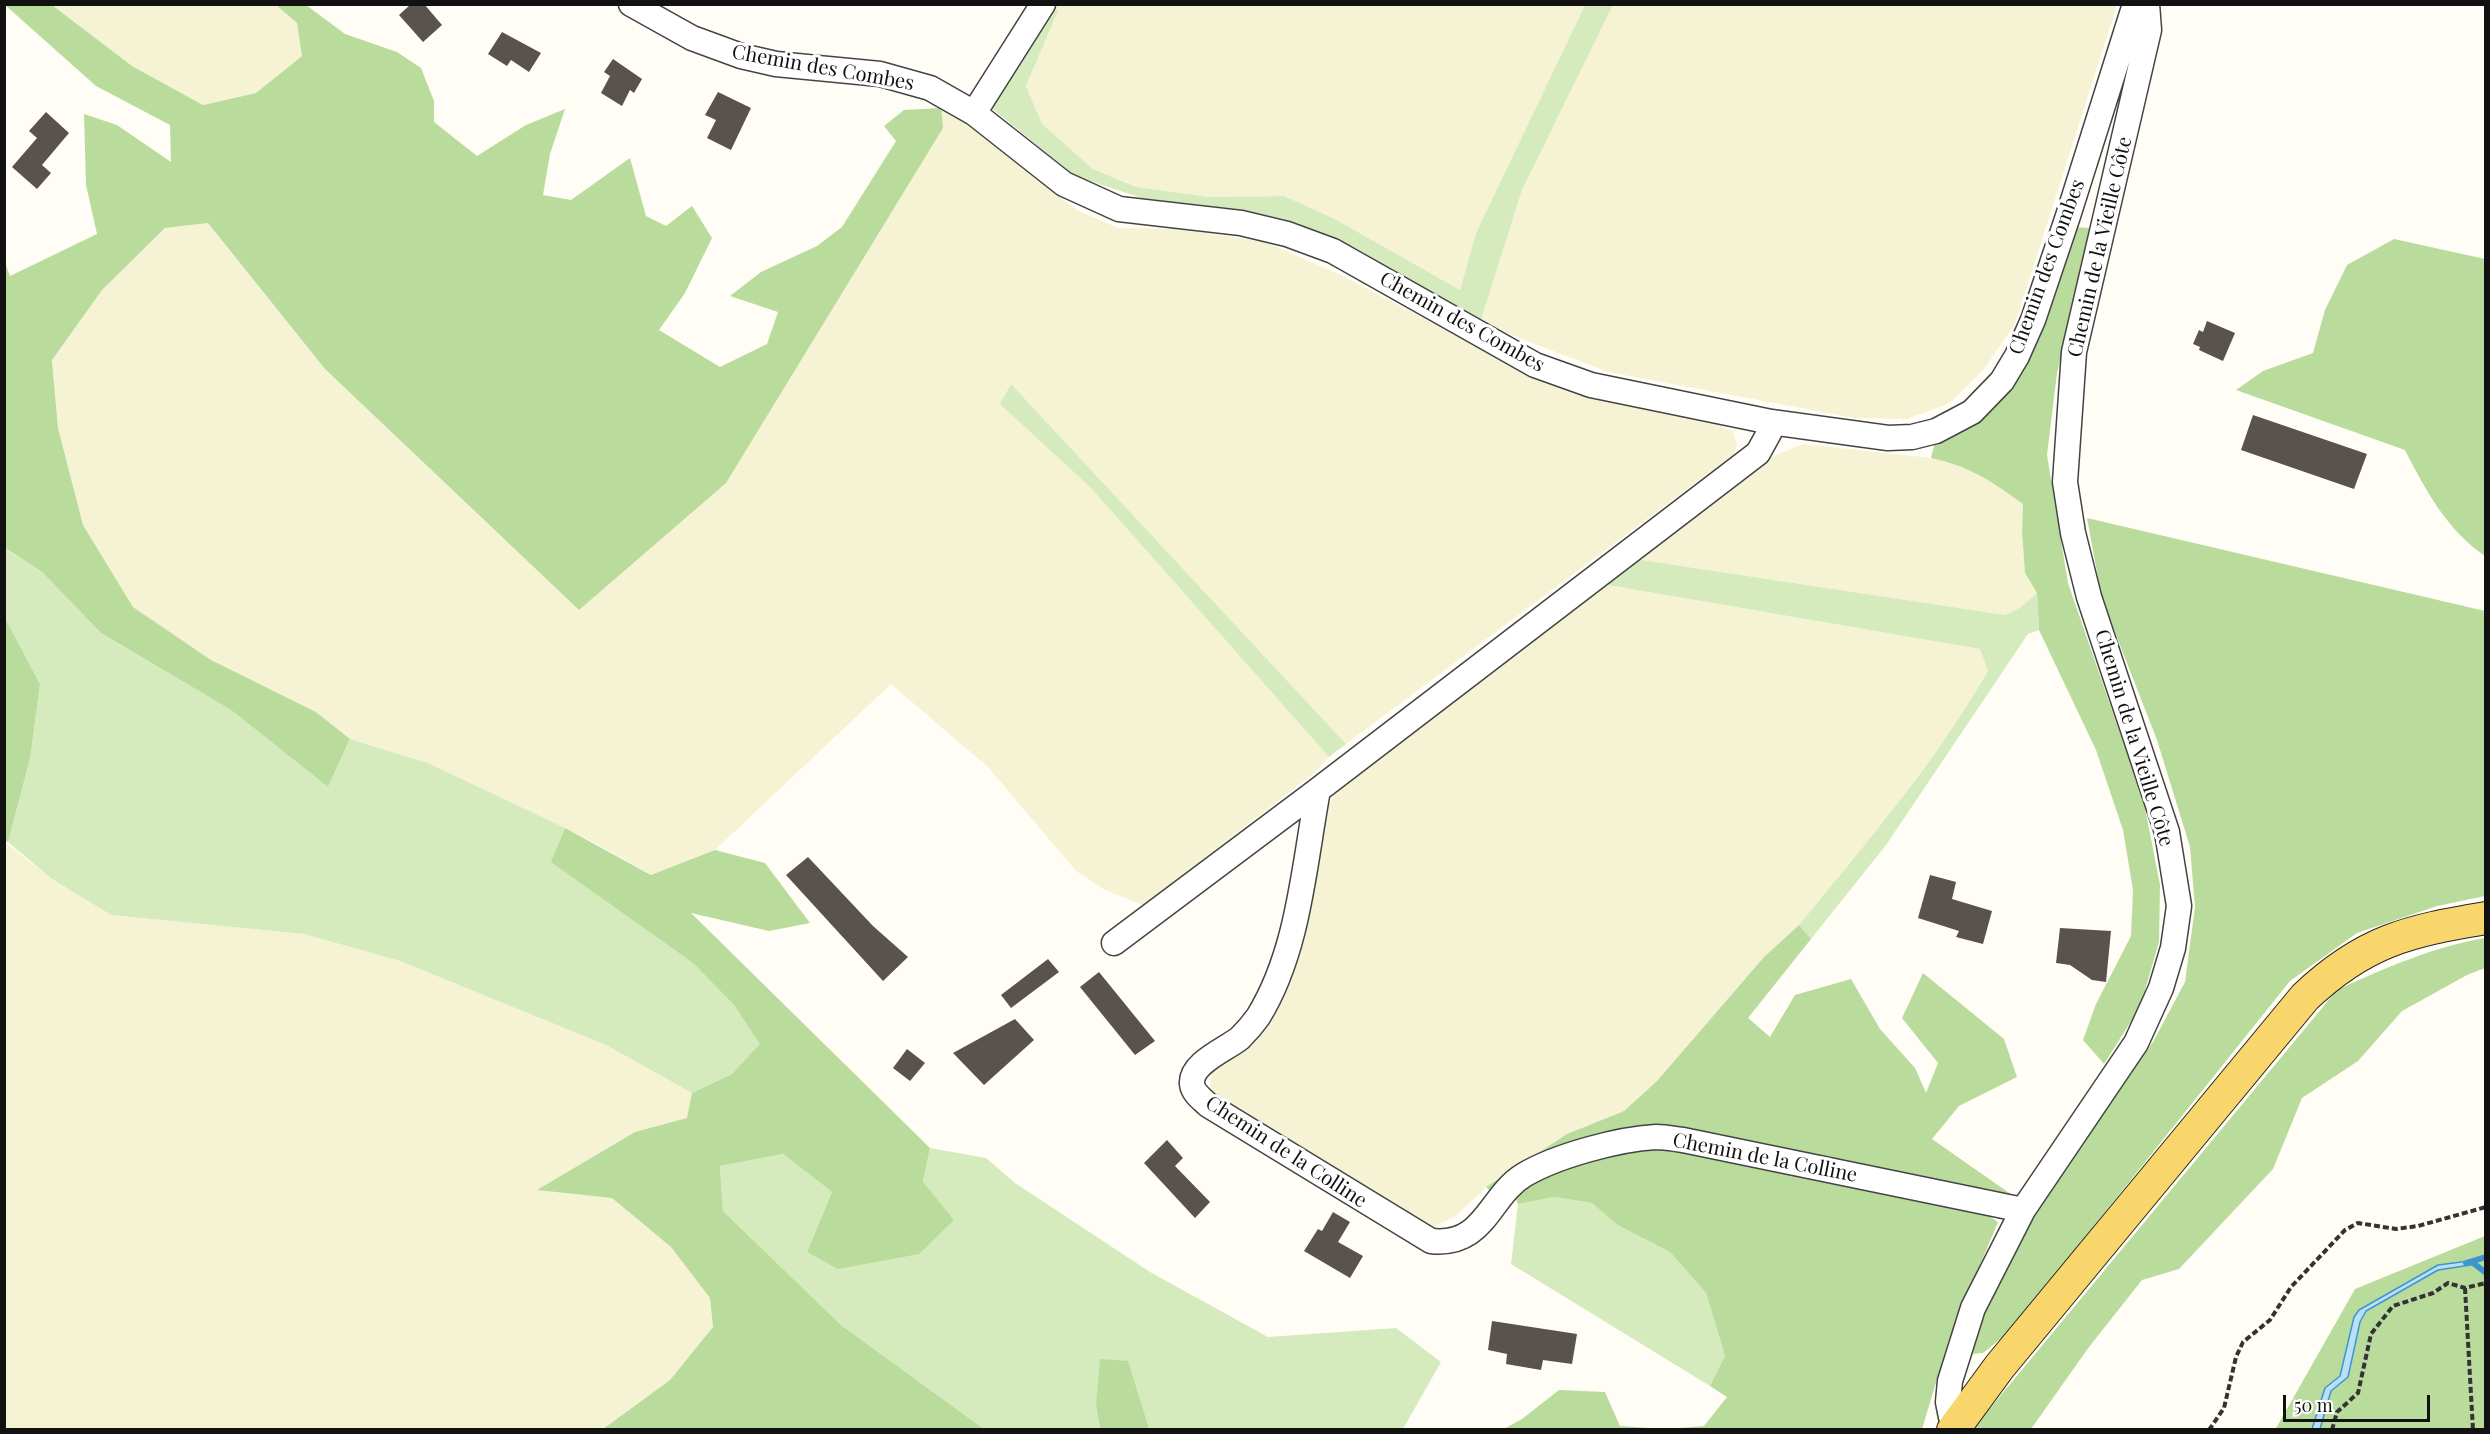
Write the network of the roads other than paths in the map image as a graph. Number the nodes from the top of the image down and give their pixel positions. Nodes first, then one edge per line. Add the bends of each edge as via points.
1 (631, 4) edge
2 (1043, 4) edge
3 (2135, 4) edge
4 (2147, 4) edge
5 (974, 113) junction
6 (1771, 422) junction
7 (1317, 790) junction
8 (2486, 918) edge
9 (1114, 943) dead end
10 (2023, 1210) junction
11 (1955, 1427) edge

1 - 5 street, Chemin des Combes via 692,38 741,56 908,80
2 - 5 street
3 - 6 street, Chemin des Combes via 2033,320 2017,356 1988,397 1955,422 1912,436 1856,436
4 - 10 street, Chemin de la Vieille Côte via 2147,38 2074,352 2065,482 2089,597 2167,832 2179,906 2173,948 2161,988 2136,1043
5 - 6 street, Chemin des Combes via 1064,184 1119,209 1241,223 1287,234 1333,251 1535,365 1591,385
6 - 7 street via 1758,453
7 - 9 street
7 - 10 street, Chemin de la Colline via 1291,934 1275,983 1242,1036 1203,1064 1194,1073 1192,1083 1195,1093 1208,1105 1431,1241 1456,1239 1476,1227 1488,1217 1505,1191 1523,1176 1561,1160 1656,1137
8 - 11 main road via 2382,942 2345,963 2305,997 2000,1366
10 - 11 street, Chemin de la Vieille Côte via 1973,1308 1950,1381 1948,1402

